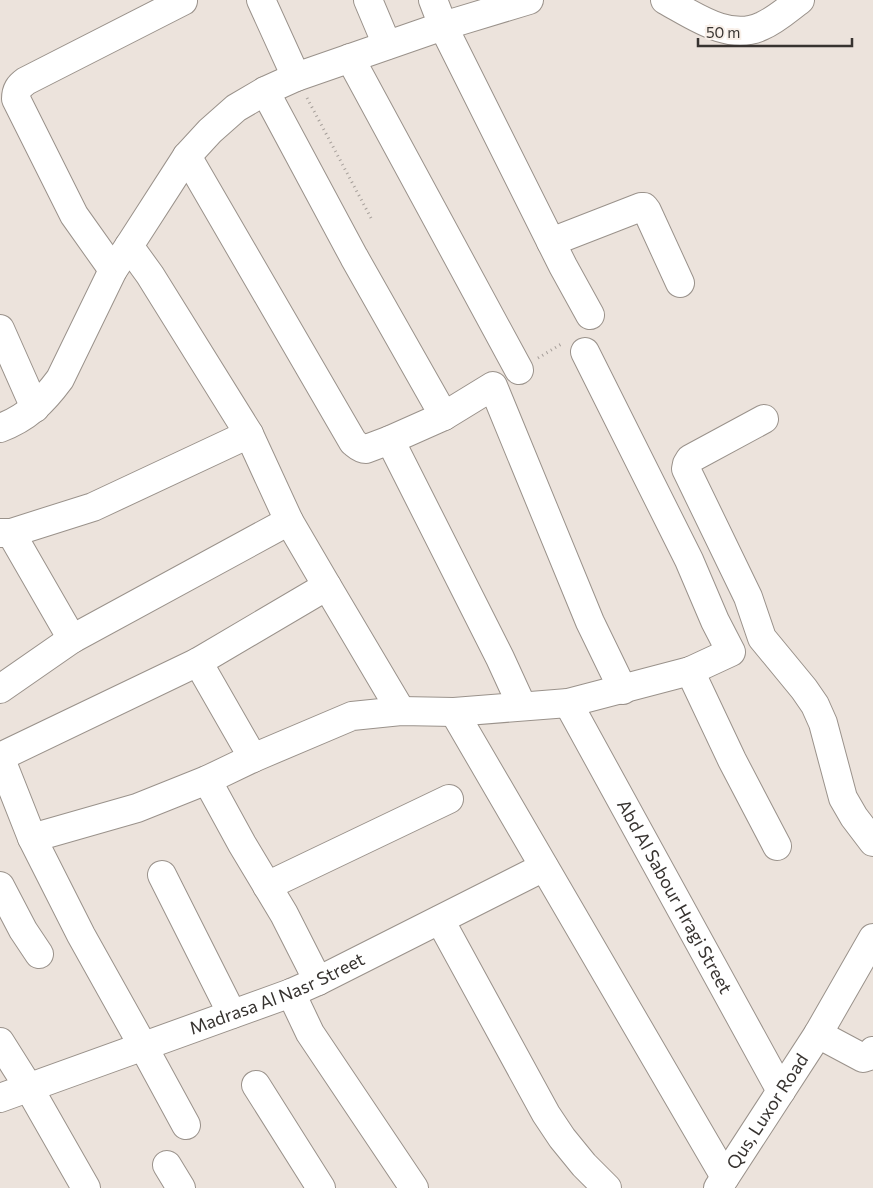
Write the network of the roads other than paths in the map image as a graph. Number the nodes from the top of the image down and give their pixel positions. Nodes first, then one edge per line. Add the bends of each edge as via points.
1 (261, 0) edge
2 (368, 0) edge
3 (433, 0) edge
4 (529, 0) edge
5 (665, 0) edge
6 (800, 0) edge
7 (183, 1) dead end
8 (443, 26) junction
9 (387, 45) junction
10 (350, 58) junction
11 (296, 78) junction
12 (265, 91) junction
13 (187, 156) junction
14 (551, 242) junction
15 (129, 246) junction
16 (113, 270) junction
17 (680, 283) dead end
18 (590, 315) dead end
19 (0, 328) edge
20 (584, 352) dead end
21 (518, 370) dead end
22 (35, 408) junction
23 (444, 416) junction
24 (764, 419) dead end
25 (0, 428) edge
26 (249, 434) junction
27 (390, 440) junction
28 (289, 521) junction
29 (6, 533) edge
30 (327, 586) junction
31 (762, 638) junction
32 (72, 639) junction
33 (731, 652) junction
34 (198, 662) junction
35 (690, 671) junction
36 (0, 689) edge
37 (623, 690) junction
38 (568, 703) junction
39 (522, 706) junction
40 (401, 711) junction
41 (454, 712) junction
42 (0, 757) edge
43 (253, 758) junction
44 (207, 780) junction
45 (449, 798) dead end
46 (32, 838) junction
47 (873, 842) edge
48 (778, 846) dead end
49 (544, 867) junction
50 (162, 876) dead end
51 (0, 886) edge
52 (267, 886) junction
53 (440, 920) junction
54 (873, 938) edge
55 (39, 954) dead end
56 (318, 981) junction
57 (291, 993) junction
58 (232, 1014) junction
59 (818, 1034) junction
60 (0, 1042) edge
61 (143, 1046) junction
62 (865, 1053) edge
63 (256, 1085) dead end
64 (29, 1088) junction
65 (781, 1091) junction
66 (0, 1098) edge
67 (186, 1125) dead end
68 (167, 1165) dead end
69 (722, 1183) edge
70 (86, 1188) edge
71 (181, 1188) edge
72 (320, 1188) edge
73 (414, 1188) edge
74 (607, 1188) edge

1 - 11 street
2 - 9 street
3 - 8 street
4 - 8 street
5 - 6 street via 723,29 742,31 760,27 777,18
7 - 16 street via 26,81 16,92 16,99 74,216
8 - 9 street
8 - 14 street
9 - 10 street
10 - 11 street
10 - 21 street
11 - 12 street
12 - 13 street via 236,108
12 - 23 street
13 - 15 street
13 - 27 street via 353,442 366,449
14 - 17 street via 644,207
14 - 18 street
15 - 16 street
15 - 26 street
16 - 22 street via 60,379
19 - 22 street
20 - 33 street via 689,560
22 - 25 street
23 - 27 street
23 - 37 street via 493,386 590,622
24 - 31 street via 690,459 686,469 748,597
26 - 28 street
26 - 29 street via 93,507
27 - 39 street
28 - 30 street
28 - 32 street
29 - 32 street
30 - 34 street
30 - 40 street
31 - 33 street
31 - 47 street via 815,705 823,722 843,798
32 - 36 street
33 - 35 street
34 - 42 street
34 - 43 street
35 - 37 street
35 - 48 street
37 - 38 street
38 - 39 street
38 - 65 street, Abd Al Sabour Hragi Street
39 - 41 street
40 - 41 street
40 - 43 street via 352,716
41 - 49 street
42 - 46 street
43 - 44 street
44 - 46 street via 137,808
44 - 52 street
45 - 52 street
46 - 61 street
49 - 53 street, Madrasa Al Nasr Street
49 - 69 street
50 - 58 street
51 - 55 street
52 - 56 street
53 - 56 street, Madrasa Al Nasr Street
53 - 74 street via 546,1114 584,1165
54 - 59 street, Qus, Luxor Road
56 - 57 street, Madrasa Al Nasr Street
57 - 58 street, Madrasa Al Nasr Street
57 - 73 street via 310,1034
58 - 61 street, Madrasa Al Nasr Street
59 - 62 street, Qus, Luxor Road
59 - 65 street, Qus, Luxor Road
60 - 64 street
61 - 64 street, Madrasa Al Nasr Street
61 - 67 street
63 - 72 street
64 - 66 street, Madrasa Al Nasr Street
64 - 70 street
65 - 69 street, Qus, Luxor Road
68 - 71 street

